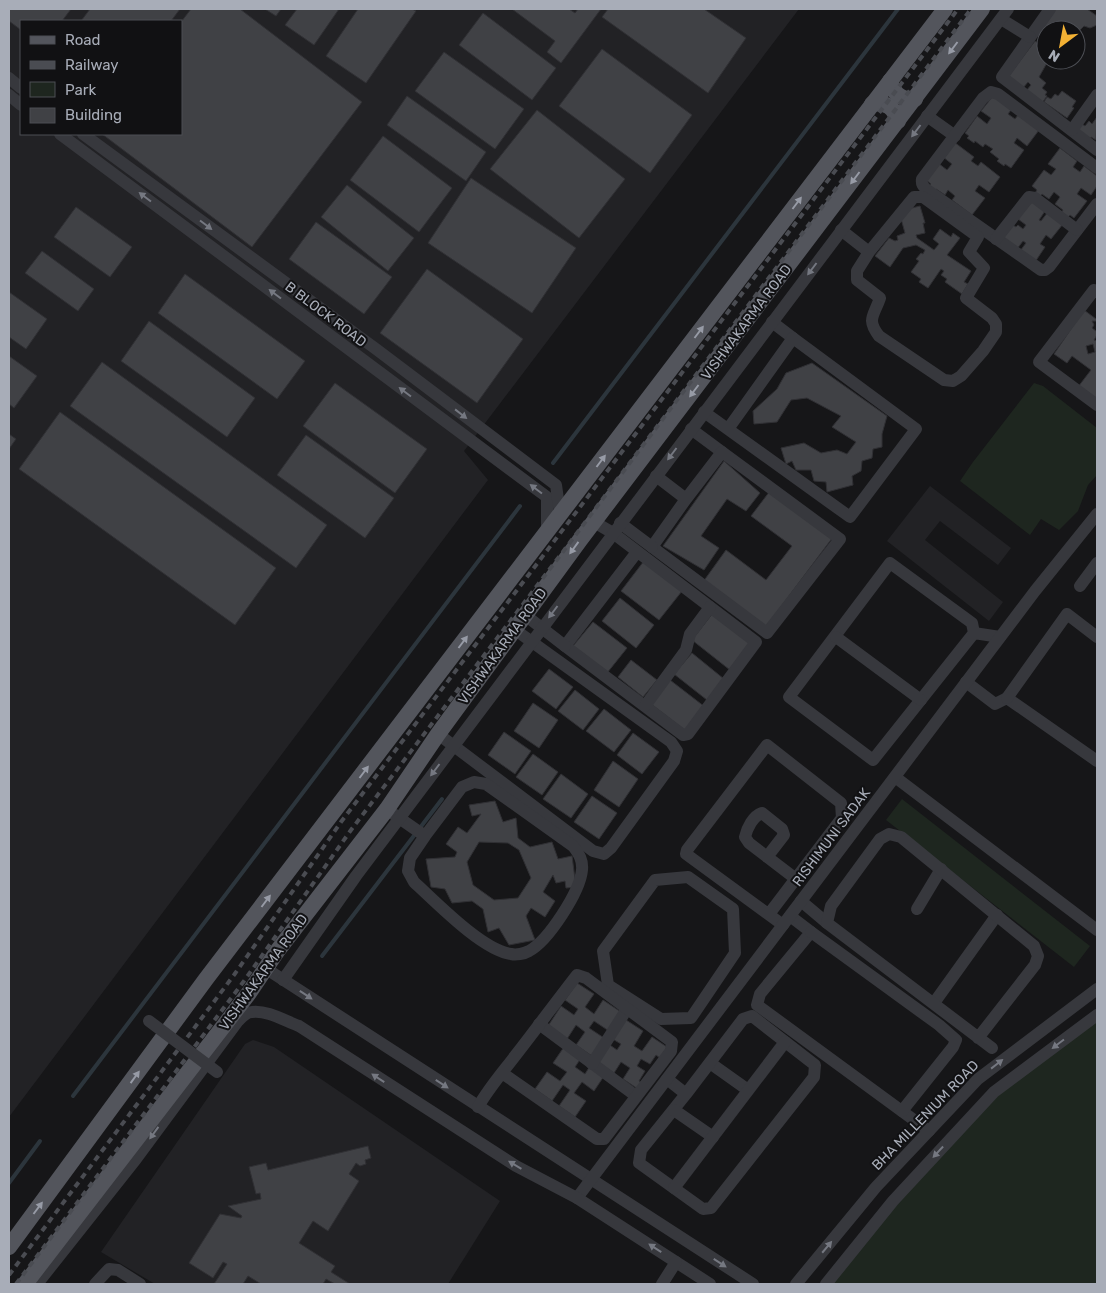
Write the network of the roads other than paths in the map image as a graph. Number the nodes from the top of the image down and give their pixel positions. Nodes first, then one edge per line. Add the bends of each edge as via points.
1 (945, 9) edge
2 (982, 9) edge
3 (1050, 9) edge
4 (1005, 14) edge
5 (1030, 38) junction
6 (9, 78) edge
7 (890, 81) junction
8 (20, 87) edge
9 (1097, 95) edge
10 (9, 96) edge
11 (915, 99) junction
12 (20, 104) edge
13 (872, 104) junction
14 (927, 116) junction
15 (898, 121) junction
16 (1072, 130) junction
17 (61, 135) edge
18 (84, 135) edge
19 (955, 136) junction
20 (1097, 150) edge
21 (1097, 168) edge
22 (1097, 204) edge
23 (841, 230) junction
24 (1078, 230) junction
25 (996, 239) junction
26 (869, 252) junction
27 (1097, 292) edge
28 (772, 322) junction
29 (793, 338) junction
30 (1097, 405) edge
31 (704, 412) junction
32 (691, 429) junction
33 (728, 429) junction
34 (722, 452) junction
35 (656, 476) junction
36 (686, 498) junction
37 (560, 514) junction
38 (1097, 514) edge
39 (594, 522) junction
40 (617, 528) junction
41 (547, 532) junction
42 (652, 547) junction
43 (637, 552) junction
44 (1097, 563) edge
45 (1080, 586) dead end
46 (710, 607) junction
47 (525, 615) junction
48 (542, 628) junction
49 (514, 629) junction
50 (974, 633) junction
51 (836, 637) junction
52 (1000, 637) junction
53 (1097, 637) edge
54 (532, 641) junction
55 (565, 646) junction
56 (966, 682) junction
57 (1007, 698) junction
58 (920, 700) junction
59 (645, 706) junction
60 (438, 734) junction
61 (453, 746) junction
62 (1097, 761) edge
63 (895, 776) junction
64 (393, 814) junction
65 (425, 836) junction
66 (767, 857) dead end
67 (941, 869) junction
68 (796, 879) junction
69 (801, 902) junction
70 (917, 909) dead end
71 (769, 914) junction
72 (997, 915) junction
73 (787, 920) junction
74 (827, 923) junction
75 (1097, 930) edge
76 (811, 932) junction
77 (265, 968) junction
78 (718, 979) junction
79 (283, 980) junction
80 (1097, 989) edge
81 (734, 991) junction
82 (706, 996) junction
83 (934, 1003) junction
84 (721, 1007) junction
85 (627, 1009) junction
86 (1097, 1015) edge
87 (149, 1021) dead end
88 (540, 1024) junction
89 (978, 1038) junction
90 (785, 1042) junction
91 (992, 1048) dead end
92 (710, 1062) junction
93 (592, 1064) junction
94 (217, 1072) dead end
95 (502, 1073) junction
96 (667, 1080) junction
97 (748, 1090) junction
98 (686, 1094) junction
99 (636, 1096) junction
100 (478, 1107) junction
101 (674, 1110) junction
102 (902, 1111) junction
103 (929, 1131) junction
104 (713, 1137) junction
105 (591, 1180) junction
106 (674, 1188) junction
107 (577, 1198) junction
108 (67, 1237) junction
109 (9, 1247) edge
110 (676, 1262) junction
111 (25, 1284) edge
112 (37, 1284) edge
113 (95, 1284) edge
114 (140, 1284) edge
115 (662, 1284) edge
116 (710, 1284) edge
117 (753, 1284) edge
118 (796, 1284) edge
119 (826, 1284) edge

1 - 7 main road
2 -> 11 main road, VISHWAKARMA ROAD
3 - 5 street
4 - 5 street
4 - 14 street
5 - 16 street via 1002,77
6 - 8 street
7 - 11 main road via 895,94
7 - 13 main road
9 - 16 street
10 - 12 street
11 - 15 main road, VISHWAKARMA ROAD
13 - 15 main road via 888,105 896,113
37 -> 13 main road
14 - 19 street
14 -> 23 street
15 -> 39 main road, VISHWAKARMA ROAD
16 - 20 street
41 -> 17 street, B BLOCK ROAD via 547,497
18 -> 37 street via 556,486
19 - 21 street via 991,92
19 - 25 street via 922,179 922,185
22 - 24 street
23 - 26 street
23 -> 28 street
24 - 25 street via 1045,270
24 - 25 street via 1030,197
26 - 26 street via 914,197 923,197 978,237 969,252 984,268 966,298 992,318 996,332 961,376 953,381 944,380 879,336 872,327 871,317 880,298 857,280
27 - 30 street via 1094,290 1039,362
28 - 29 street
28 - 31 street
29 - 33 street
29 - 33 street via 916,429 850,517
31 - 32 street
31 - 33 street
32 - 34 street
32 -> 35 street
34 - 36 street
34 - 42 street via 840,539 767,633
35 - 36 street
35 - 40 street
36 - 42 street
37 - 41 main road
38 - 52 street, RISHIMUNI SADAK
39 - 40 street
39 -> 47 main road, VISHWAKARMA ROAD
40 - 42 street
40 - 43 street
40 -> 48 street
109 -> 41 main road via 206,979
43 - 46 street
43 - 55 street
44 - 45 street
46 - 59 street via 690,634 686,650
46 - 59 street via 756,642 688,734 683,735
47 - 48 street
47 - 49 main road, VISHWAKARMA ROAD
48 - 54 street
48 - 55 street
49 - 54 street
49 - 60 main road, VISHWAKARMA ROAD
50 - 51 street via 972,623 890,563
50 - 52 street
50 - 58 street
51 - 58 street
51 - 58 street via 789,698 873,760
52 - 56 street, RISHIMUNI SADAK
53 - 57 street via 1067,614
54 - 61 street
54 - 61 street via 671,742 677,751 674,761 611,848 604,854 593,851
55 - 59 street
56 - 57 street via 996,704
56 - 63 street, RISHIMUNI SADAK
57 - 62 street
60 - 61 street
60 - 64 main road, VISHWAKARMA ROAD
61 -> 64 street
63 - 69 street, RISHIMUNI SADAK
63 - 75 street
64 - 65 street
64 - 77 main road, VISHWAKARMA ROAD
64 - 79 street
65 - 65 street via 410,858 408,871 414,882 483,943 498,951 512,954 528,952 538,945 570,903 578,886 581,857 573,846 486,784 474,782 462,788
66 - 68 street
67 - 70 street
67 - 72 street
67 - 74 street via 901,837 889,834 880,839 830,906
68 - 71 street
68 - 71 street via 842,818 841,802 767,745 686,854
69 - 73 street, RISHIMUNI SADAK
69 - 74 street
71 - 73 street
72 - 83 street
72 - 89 street via 1034,946 1038,956 1035,965
73 - 76 street
73 - 81 street, RISHIMUNI SADAK
74 - 83 street
76 - 102 street via 760,994 758,1005
76 - 102 street via 956,1040
77 - 79 street
77 - 108 main road, VISHWAKARMA ROAD
78 - 81 street
78 - 82 street
78 - 82 street via 735,953 733,908 688,877 655,880 603,951 608,985 661,1020 691,1018
79 -> 100 street
103 -> 80 street, BHA MILLENIUM ROAD via 978,1079
81 - 84 street, RISHIMUNI SADAK
82 - 84 street
83 - 89 street
84 - 96 street, RISHIMUNI SADAK
85 - 88 street via 586,978 577,975
85 - 93 street
85 - 99 street via 672,1042 671,1051
86 -> 119 street via 994,1092 893,1201
87 - 94 street, bridge
88 - 93 street
88 - 95 street
89 - 91 street
90 - 92 street via 752,1016 743,1019
90 - 97 street
90 - 106 street via 816,1065 814,1076 711,1208 703,1208
92 - 97 street
92 - 98 street
93 - 99 street
95 - 99 street via 597,1138 604,1139
95 - 100 street
96 - 98 street
96 - 105 street, RISHIMUNI SADAK
97 - 104 street
98 - 101 street
100 - 105 street
101 - 104 street
101 - 106 street via 641,1150 639,1163
102 - 103 street
118 -> 103 street, BHA MILLENIUM ROAD via 876,1187
104 - 106 street
105 - 107 street, RISHIMUNI SADAK
105 -> 117 street
107 -> 108 street via 516,1166 298,1026 266,1013 252,1012 244,1014 238,1021 136,1159
110 -> 107 street
108 - 111 main road, VISHWAKARMA ROAD
108 - 112 street
110 - 115 street
110 - 116 street
113 - 114 street via 109,1269 118,1270

